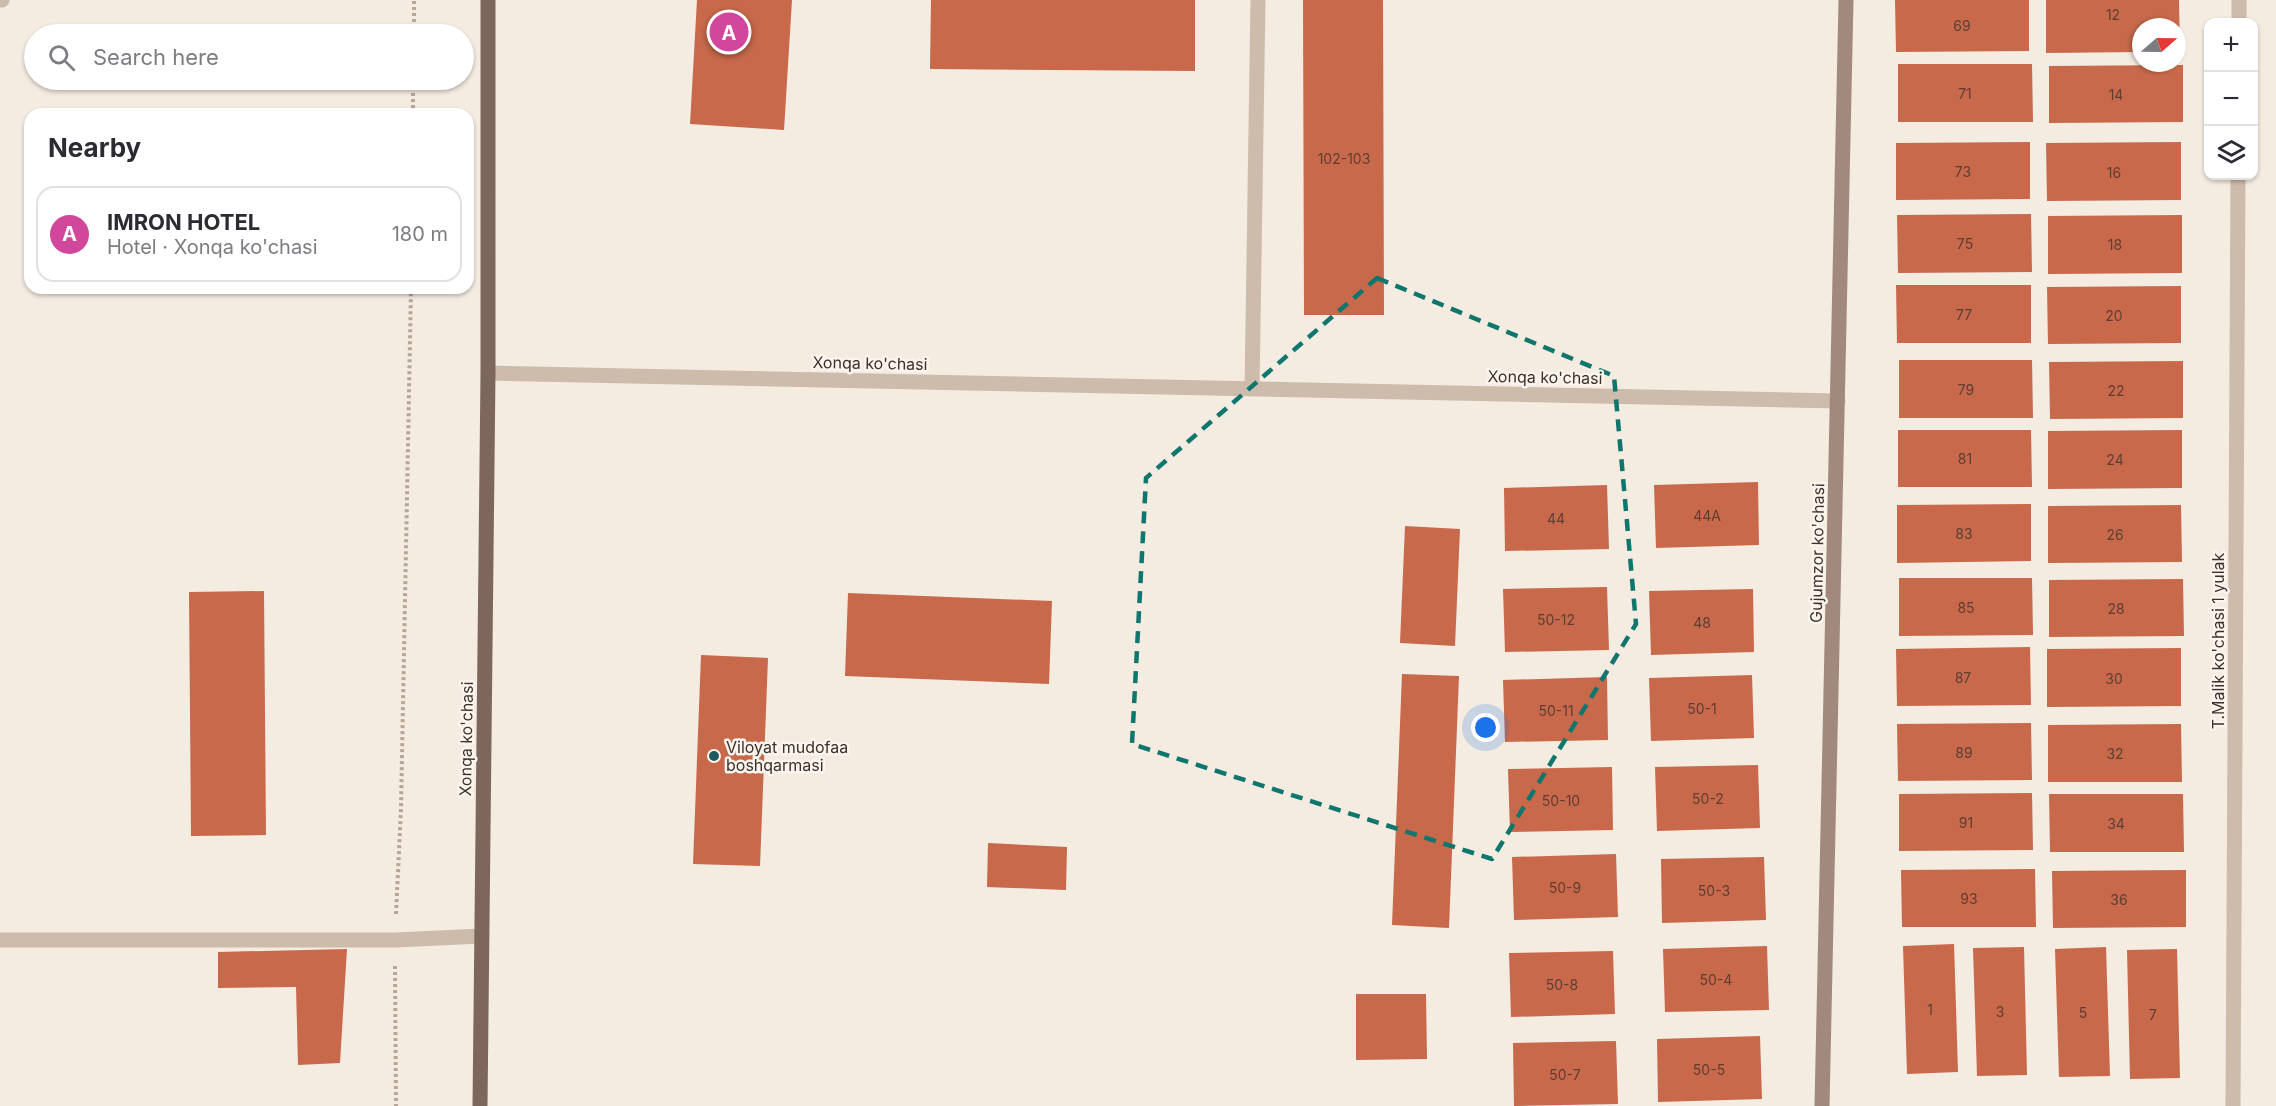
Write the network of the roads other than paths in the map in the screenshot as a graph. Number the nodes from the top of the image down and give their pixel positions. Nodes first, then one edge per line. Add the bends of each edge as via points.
1 (488, 0) edge
2 (1258, 0) edge
3 (1846, 0) edge
4 (2239, 0) edge
5 (2239, 18) edge
6 (2238, 180) edge
7 (488, 373) junction
8 (1252, 389) junction
9 (1838, 401) junction
10 (482, 936) junction
11 (0, 940) edge
12 (480, 1106) edge
13 (1822, 1106) edge
14 (2233, 1106) edge

1 - 7 main road, Xonqa ko'chasi
2 - 8 street
3 - 9 street, Gujumzor ko'chasi
4 - 5 street
6 - 14 street, T.Malik ko'chasi 1 yulak
7 - 8 street, Xonqa ko'chasi
7 - 10 main road, Xonqa ko'chasi
8 - 9 street, Xonqa ko'chasi
9 - 13 street, Gujumzor ko'chasi
10 - 11 street via 395,940
10 - 12 main road, Xonqa ko'chasi

